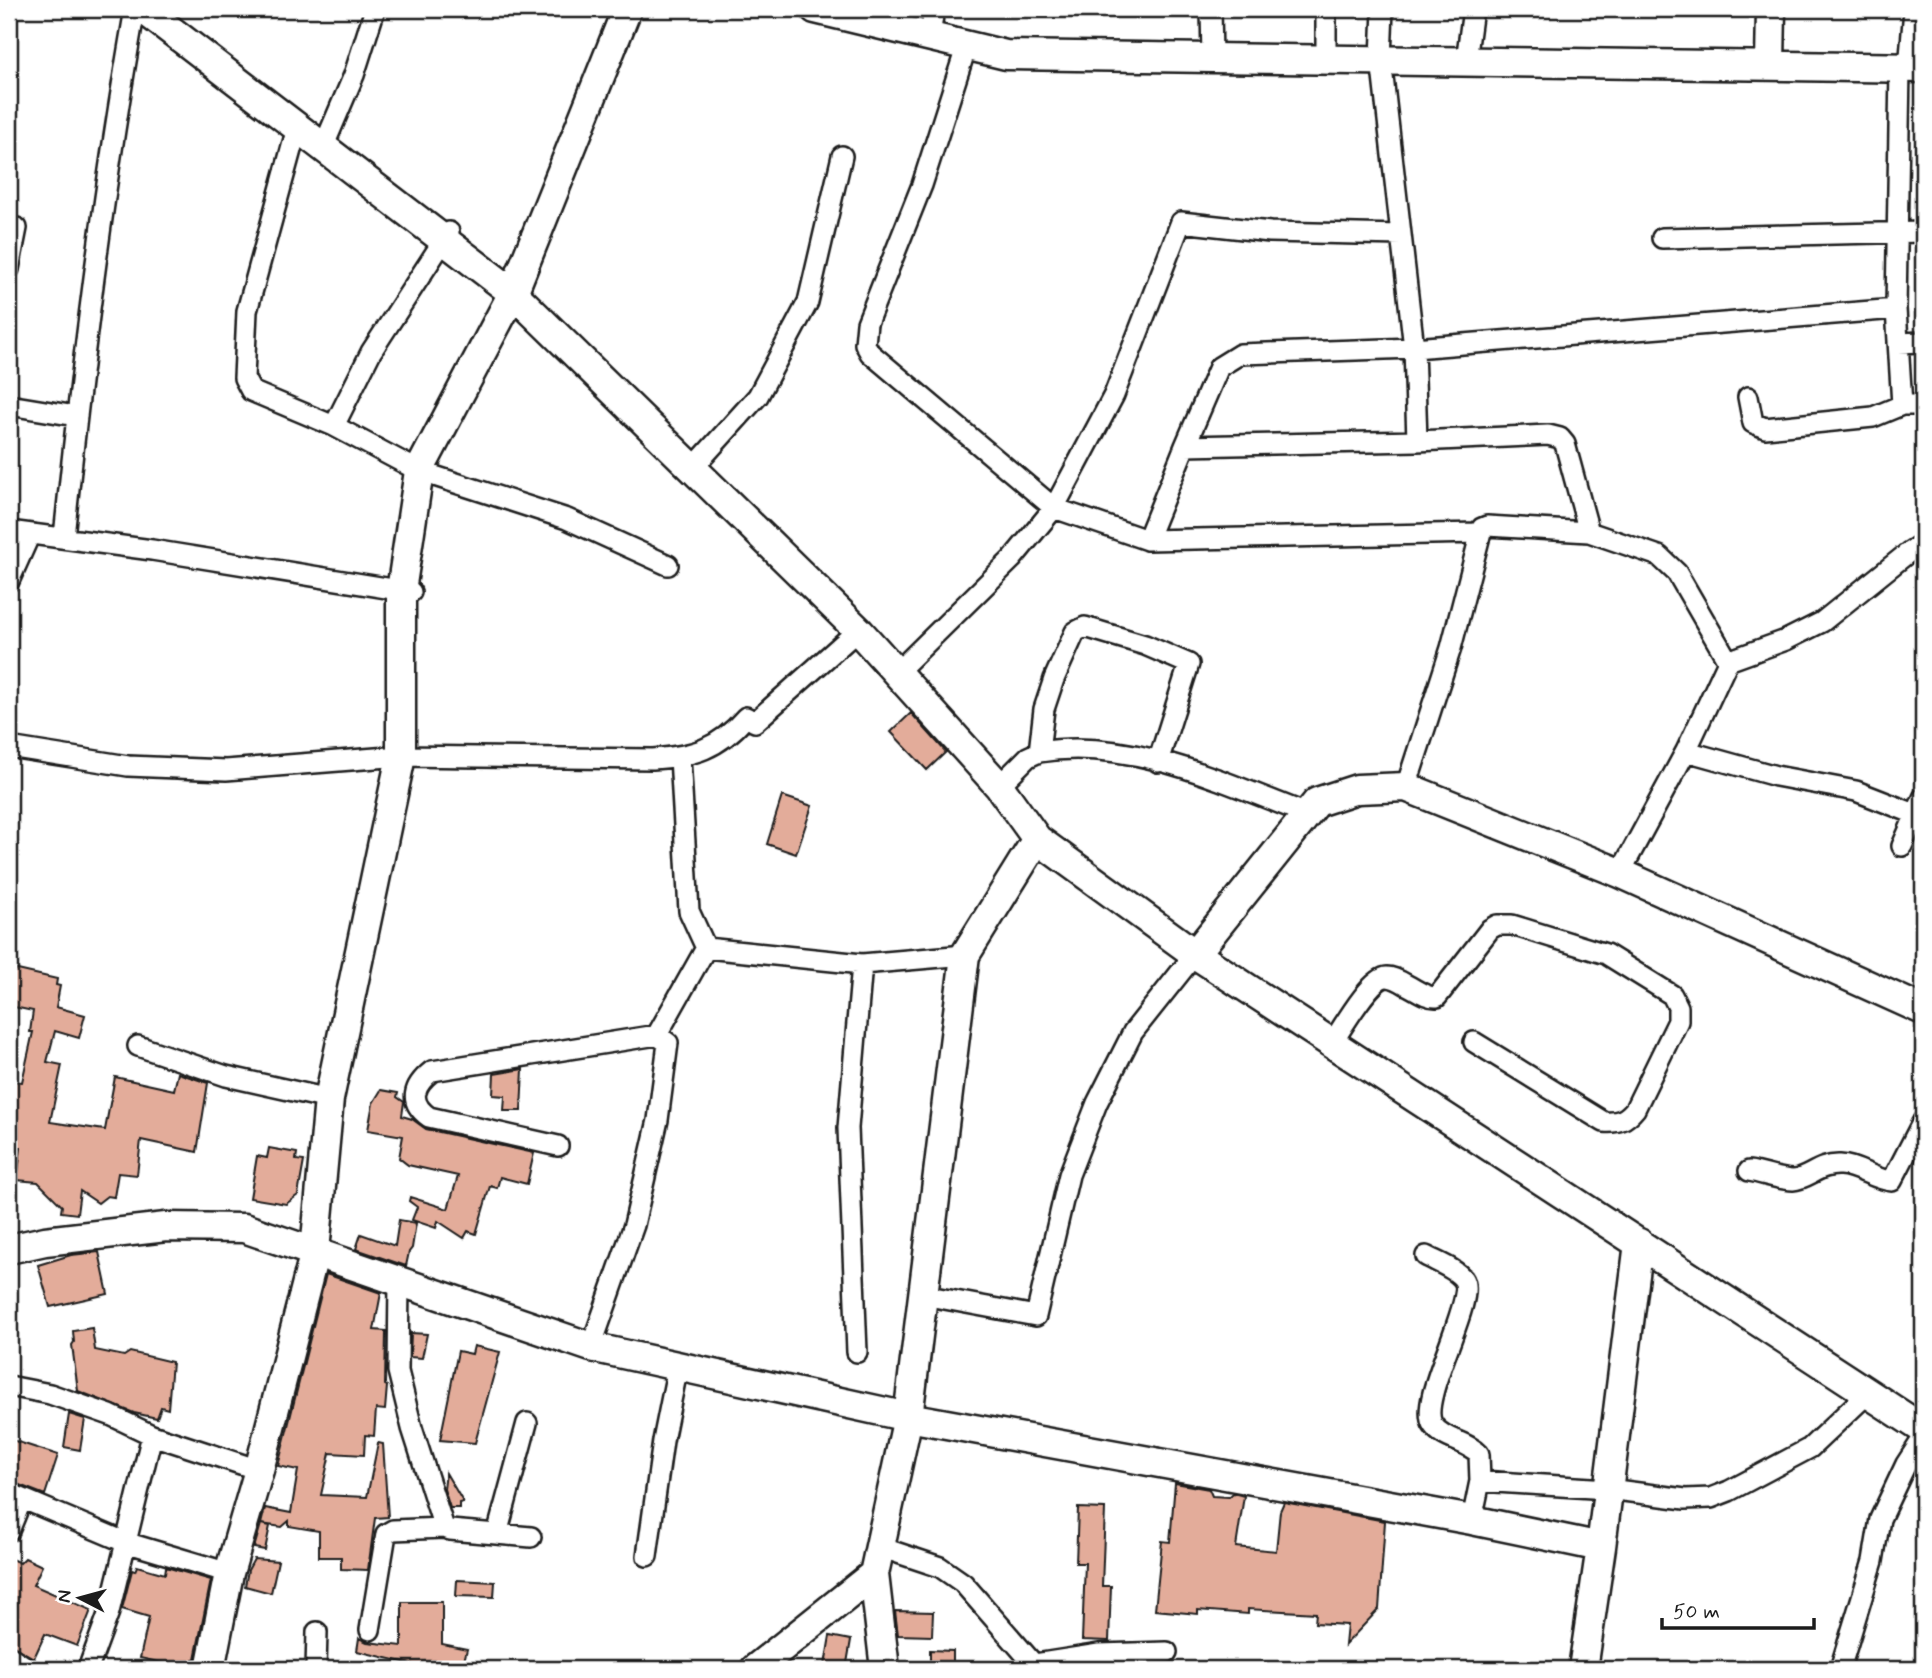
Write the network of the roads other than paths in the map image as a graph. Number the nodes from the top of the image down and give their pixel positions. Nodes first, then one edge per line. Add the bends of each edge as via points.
1 (135, 9) edge
2 (142, 9) edge
3 (374, 9) edge
4 (627, 9) edge
5 (815, 9) edge
6 (934, 9) edge
7 (1211, 9) edge
8 (1326, 9) edge
9 (1383, 9) edge
10 (1474, 9) edge
11 (1771, 9) edge
12 (1914, 9) edge
13 (930, 37) junction
14 (967, 45) junction
15 (1212, 57) junction
16 (1381, 60) junction
17 (1326, 61) junction
18 (1466, 61) junction
19 (1770, 65) junction
20 (1911, 68) edge
21 (297, 128) junction
22 (322, 148) junction
23 (842, 156) dead end
24 (17, 228) dead end
25 (1898, 232) junction
26 (1923, 232) edge
27 (447, 235) junction
28 (1401, 235) junction
29 (1662, 238) dead end
30 (9, 269) edge
31 (513, 293) junction
32 (1896, 309) junction
33 (1923, 342) edge
34 (1898, 343) junction
35 (1414, 348) junction
36 (1748, 397) dead end
37 (9, 405) edge
38 (1902, 405) junction
39 (1923, 405) edge
40 (76, 416) junction
41 (334, 426) junction
42 (1417, 441) junction
43 (1185, 446) junction
44 (692, 468) junction
45 (419, 471) junction
46 (1054, 508) junction
47 (9, 530) edge
48 (1589, 532) junction
49 (1479, 533) junction
50 (30, 534) junction
51 (64, 537) junction
52 (1147, 540) junction
53 (1923, 543) edge
54 (668, 565) dead end
55 (9, 581) edge
56 (406, 592) junction
57 (858, 630) junction
58 (1728, 661) junction
59 (896, 673) junction
60 (9, 747) edge
61 (1686, 751) junction
62 (1039, 752) junction
63 (401, 756) junction
64 (680, 757) junction
65 (1158, 762) junction
66 (999, 786) junction
67 (1406, 787) junction
68 (1919, 806) edge
69 (1307, 814) junction
70 (1037, 839) junction
71 (1902, 846) dead end
72 (1620, 873) junction
73 (706, 948) junction
74 (1195, 954) junction
75 (965, 955) junction
76 (862, 964) junction
77 (1923, 1010) edge
78 (657, 1035) junction
79 (1474, 1042) dead end
80 (1332, 1043) junction
81 (138, 1046) dead end
82 (329, 1100) junction
83 (1923, 1121) edge
84 (558, 1146) dead end
85 (1749, 1171) dead end
86 (1639, 1243) junction
87 (9, 1249) edge
88 (315, 1251) junction
89 (1426, 1256) dead end
90 (399, 1280) junction
91 (923, 1295) junction
92 (591, 1347) junction
93 (857, 1352) dead end
94 (678, 1366) junction
95 (9, 1386) edge
96 (1868, 1393) junction
97 (908, 1417) junction
98 (527, 1423) dead end
99 (1923, 1429) edge
100 (152, 1435) junction
101 (1923, 1438) edge
102 (259, 1470) junction
103 (1480, 1481) junction
104 (1608, 1489) junction
105 (16, 1496) edge
106 (1472, 1520) junction
107 (444, 1528) junction
108 (9, 1531) edge
109 (497, 1534) junction
110 (531, 1537) dead end
111 (124, 1542) junction
112 (880, 1547) junction
113 (1601, 1547) junction
114 (647, 1556) dead end
115 (229, 1573) junction
116 (874, 1574) junction
117 (370, 1630) dead end
118 (317, 1632) dead end
119 (1167, 1652) dead end
120 (9, 1656) edge
121 (1036, 1667) edge
122 (29, 1669) edge
123 (88, 1669) edge
124 (209, 1669) edge
125 (316, 1669) edge
126 (755, 1669) edge
127 (885, 1669) edge
128 (1583, 1669) edge
129 (1840, 1669) edge

1 - 40 street via 112,140
2 - 21 street
3 - 22 street via 354,75
4 - 31 street
5 - 13 street
6 - 13 street
7 - 15 street
8 - 17 street
9 - 16 street
10 - 18 street
11 - 19 street
12 - 20 street
13 - 14 street
14 - 15 street via 1006,55
14 - 46 street via 922,185 867,323 865,344 870,353
15 - 17 street
16 - 17 street
16 - 18 street
16 - 28 street
18 - 19 street
19 - 20 street
20 - 25 street
21 - 22 street
21 - 41 street via 247,311 244,378 251,391
22 - 27 street
23 - 44 street via 808,302 758,396
24 - 30 street
25 - 26 street
25 - 29 street
25 - 32 street
27 - 31 street
27 - 41 street via 371,352
28 - 35 street
28 - 46 street via 1270,232 1181,222 1114,395
31 - 44 street
31 - 45 street
32 - 34 street
32 - 35 street
33 - 34 street
34 - 38 street
35 - 42 street
35 - 43 street via 1240,354 1219,367
36 - 38 street via 1753,423 1765,428 1873,417
37 - 40 street
38 - 39 street
40 - 51 street
41 - 45 street
42 - 43 street
42 - 48 street via 1560,438
43 - 52 street
44 - 57 street
45 - 54 street via 567,519
45 - 56 street
46 - 52 street
46 - 59 street via 1012,559
47 - 50 street
48 - 49 street via 1487,526
48 - 58 street via 1668,562
49 - 52 street
49 - 67 street via 1451,648
50 - 51 street
50 - 55 street
51 - 56 street
53 - 58 street via 1822,622
56 - 63 street
57 - 59 street
57 - 64 street via 755,722 746,717 700,752
58 - 61 street
59 - 66 street
60 - 63 street via 128,766 226,770
61 - 68 street via 1776,776
61 - 72 street
62 - 65 street via 1116,751
62 - 65 street via 1044,709 1054,679 1075,632 1085,626 1189,664
62 - 66 street
63 - 64 street
63 - 82 street
64 - 73 street via 689,911
65 - 69 street
66 - 70 street
67 - 69 street via 1342,792 1317,802
67 - 72 street
68 - 71 street
69 - 74 street
70 - 74 street
70 - 75 street
72 - 77 street
73 - 76 street
73 - 78 street
74 - 80 street
74 - 91 street via 1133,1031 1097,1103 1069,1175 1036,1315
75 - 76 street
75 - 91 street
76 - 93 street via 848,1128
78 - 84 street via 432,1071 420,1080 417,1109 429,1118
78 - 92 street via 668,1043 658,1120 634,1225
79 - 80 street via 1604,1122 1617,1123 1635,1109 1679,1013 1672,995 1606,954 1504,924 1490,929 1437,997 1396,978 1381,978
80 - 86 street
81 - 82 street via 226,1076
82 - 88 street
83 - 85 street via 1892,1181 1841,1165 1818,1168 1792,1180
86 - 96 street
86 - 104 street
87 - 88 street via 166,1227 244,1228
88 - 90 street
88 - 102 street
89 - 103 street via 1463,1278 1465,1284 1432,1395 1430,1417 1440,1432 1479,1454
90 - 92 street
90 - 107 street via 398,1371
91 - 97 street
92 - 94 street
94 - 97 street
94 - 114 street
95 - 100 street via 50,1394
96 - 99 street
96 - 104 street via 1810,1448 1711,1498
97 - 106 street
97 - 112 street
98 - 109 street
100 - 102 street
100 - 111 street
101 - 129 street via 1880,1519 1873,1561
102 - 115 street
103 - 104 street
103 - 106 street
104 - 113 street
105 - 108 street
105 - 111 street
106 - 113 street
107 - 109 street
107 - 117 street via 386,1534
109 - 110 street
111 - 115 street
111 - 123 street via 109,1612
112 - 116 street
112 - 121 street via 940,1567 963,1583
113 - 128 street
115 - 124 street
116 - 126 street
116 - 127 street
118 - 125 street
119 - 121 street via 1098,1654
120 - 122 street

